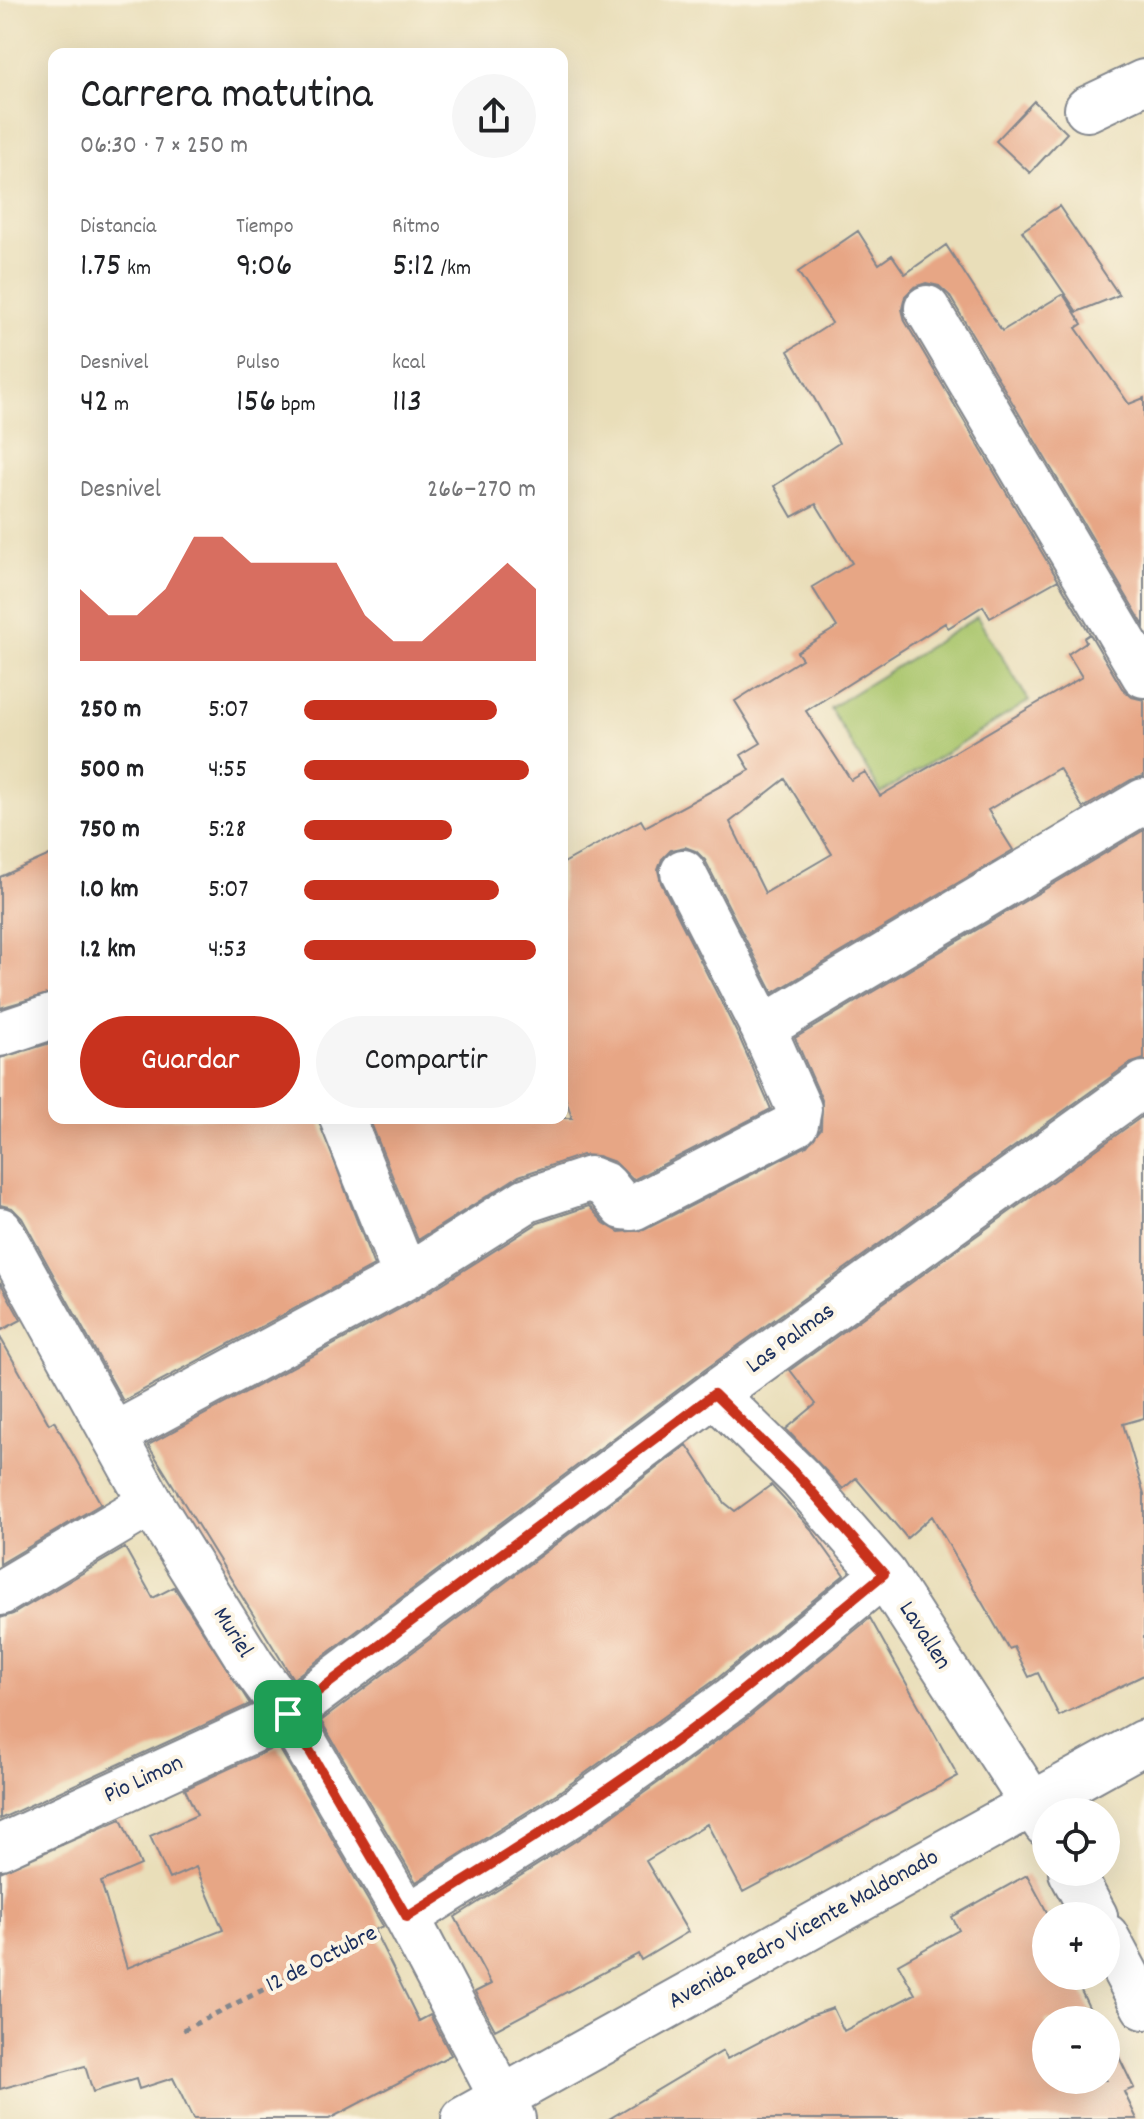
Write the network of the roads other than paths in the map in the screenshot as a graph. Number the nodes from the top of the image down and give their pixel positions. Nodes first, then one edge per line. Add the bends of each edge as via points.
1 (1144, 82) edge
2 (1087, 109) dead end
3 (927, 308) dead end
4 (1144, 675) edge
5 (1144, 801) edge
6 (683, 872) dead end
7 (48, 1018) edge
8 (763, 1028) junction
9 (0, 1034) edge
10 (1144, 1084) edge
11 (344, 1124) edge
12 (0, 1230) edge
13 (406, 1277) junction
14 (714, 1394) junction
15 (114, 1435) junction
16 (151, 1503) junction
17 (884, 1574) junction
18 (0, 1593) edge
19 (288, 1714) junction
20 (1144, 1742) edge
21 (1062, 1798) edge
22 (1032, 1801) edge
23 (1032, 1817) edge
24 (0, 1847) edge
25 (407, 1917) junction
26 (1120, 1962) edge
27 (1144, 2007) edge
28 (508, 2109) edge
29 (464, 2119) edge

1 - 2 street
3 - 4 street
5 - 8 street
6 - 8 street
7 - 9 street
8 - 13 street via 799,1109 800,1118 790,1129 633,1208 623,1207 599,1181 576,1181 527,1200
10 - 14 street, Las Palmas
11 - 13 street
12 - 15 street, Muriel
13 - 15 street
14 - 17 street, Lavallen via 800,1478
14 - 19 street, Las Palmas
15 - 16 street, Muriel
16 - 18 street
16 - 19 street, Muriel
17 - 22 street, Lavallen
17 - 25 street, 12 de Octubre via 696,1725 573,1813
19 - 24 street, Pio Limon
19 - 25 street, Muriel
20 - 21 street, Avenida Pedro Vicente Maldonado
23 - 28 street, Avenida Pedro Vicente Maldonado
25 - 28 street, Muriel
26 - 27 street
28 - 29 street, Avenida Pedro Vicente Maldonado

